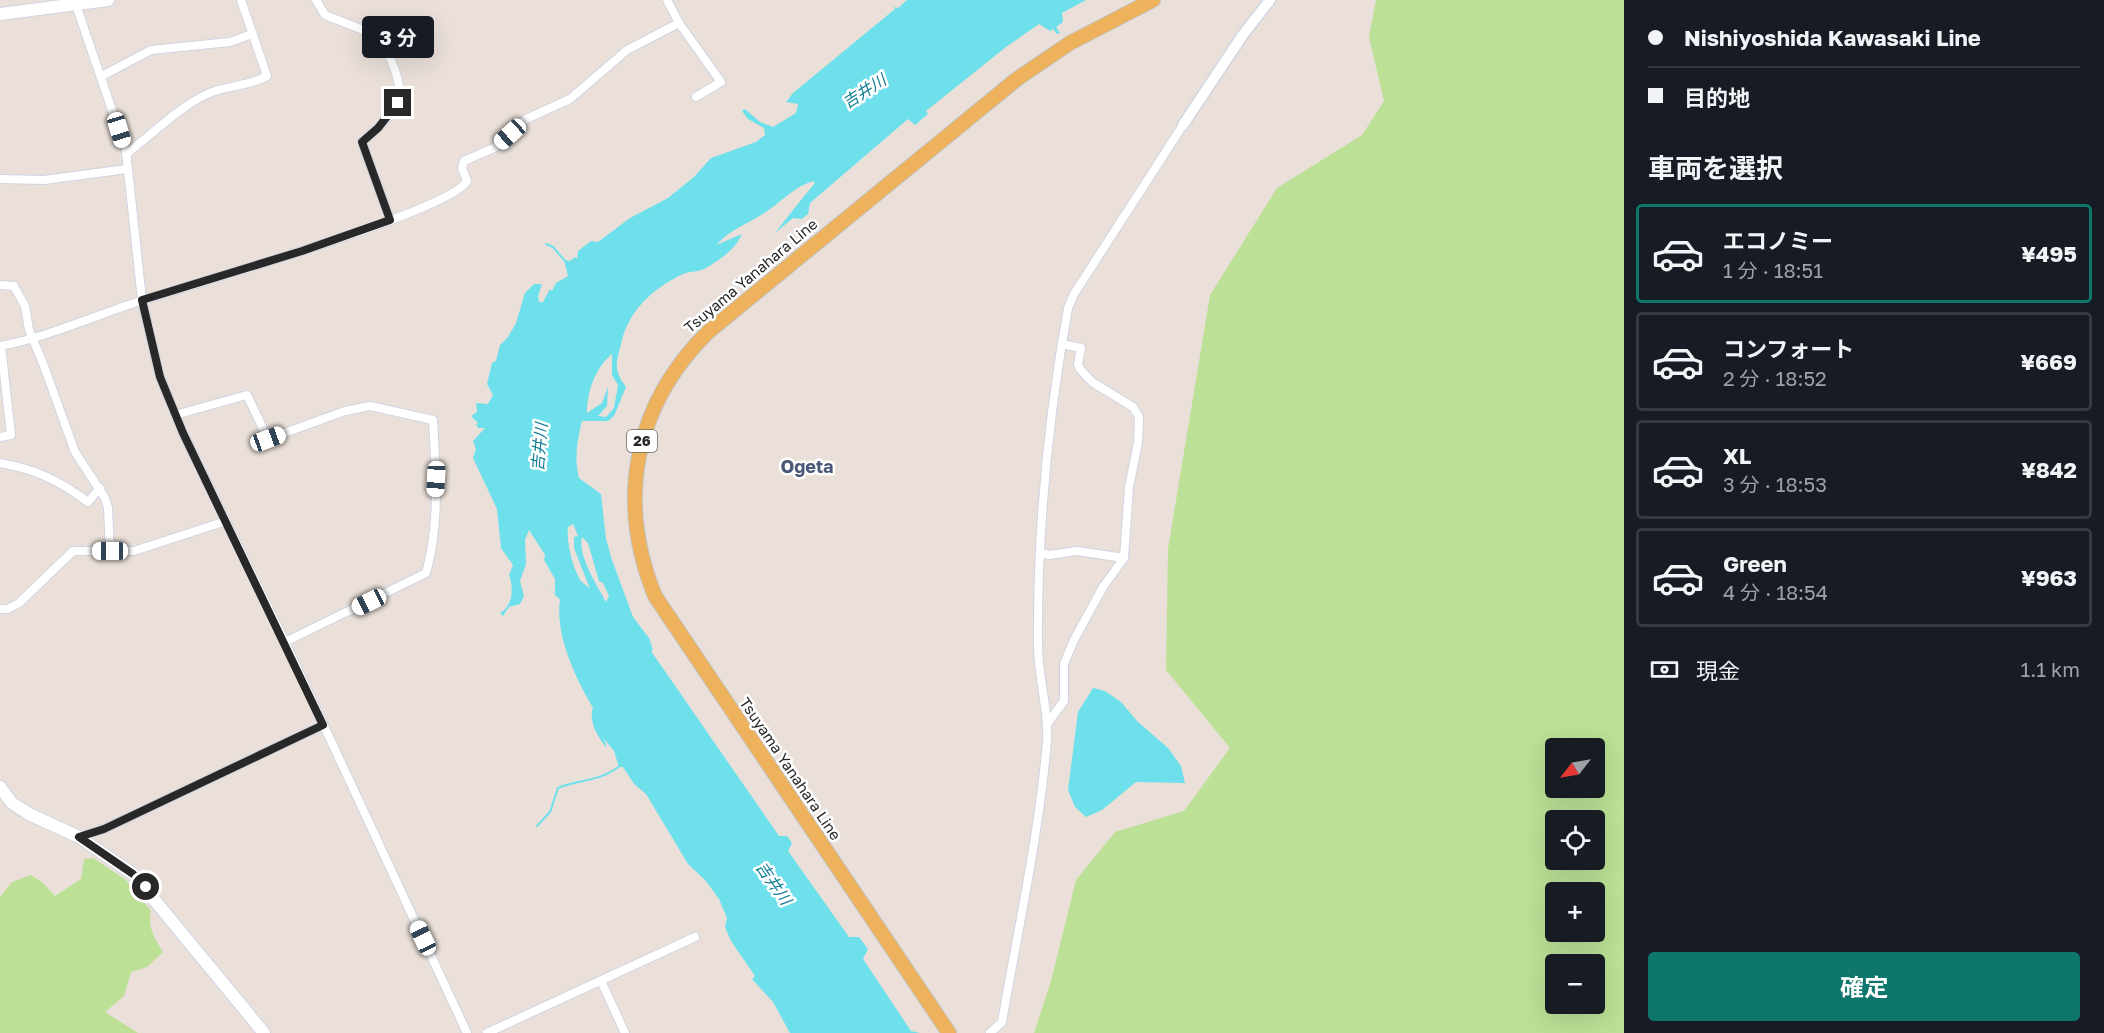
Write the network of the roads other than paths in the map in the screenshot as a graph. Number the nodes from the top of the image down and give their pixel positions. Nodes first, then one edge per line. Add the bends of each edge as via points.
1 (108, 0) edge
2 (241, 0) edge
3 (316, 0) edge
4 (667, 0) edge
5 (1153, 0) edge
6 (1270, 0) edge
7 (76, 5) junction
8 (0, 14) edge
9 (679, 23) junction
10 (252, 34) junction
11 (102, 76) junction
12 (696, 97) dead end
13 (1184, 125) joint
14 (126, 154) junction
15 (127, 170) junction
16 (0, 178) edge
17 (390, 220) junction
18 (0, 285) edge
19 (142, 300) junction
20 (33, 338) junction
21 (1062, 344) junction
22 (1, 346) edge
23 (175, 415) junction
24 (0, 437) edge
25 (0, 463) edge
26 (100, 488) junction
27 (226, 521) junction
28 (110, 551) junction
29 (1041, 553) junction
30 (1124, 558) junction
31 (0, 609) edge
32 (285, 642) junction
33 (1047, 724) junction
34 (323, 725) junction
35 (0, 787) edge
36 (79, 837) junction
37 (695, 938) dead end
38 (601, 981) junction
39 (264, 1033) edge
40 (467, 1033) edge
41 (487, 1033) edge
42 (625, 1033) edge
43 (949, 1033) edge
44 (990, 1033) edge

1 - 7 main road
2 - 10 street
3 - 17 street via 324,15 381,38 399,82 398,103 362,142
4 - 9 street
5 - 43 main road, Tsuyama Yanahara Line / 26 via 1070,43 1017,80 708,332 683,358 662,389 646,425 636,468 638,542 655,596
6 - 13 street
7 - 8 main road
7 - 11 street
9 - 12 street via 721,82
9 - 17 street via 627,50 570,99 526,119 494,148 464,161 462,168 467,181 461,189
10 - 11 street via 230,42 151,50
10 - 14 street via 267,76 199,98
11 - 14 street
13 - 21 street via 1074,294
14 - 15 street
15 - 16 street via 44,180
15 - 19 street
17 - 19 street
18 - 20 street via 17,288
19 - 20 street
19 - 23 street via 160,377
20 - 22 street
20 - 26 street via 75,452
21 - 29 street via 1046,472
21 - 30 street via 1081,348 1080,369 1092,382 1133,408 1138,417
22 - 24 street via 11,435
23 - 27 street
23 - 32 street via 247,395 268,439 370,406 434,420 436,479 426,573
25 - 26 street via 30,468 88,502
26 - 28 street via 108,508
27 - 28 street via 134,551
27 - 32 street
28 - 31 street via 68,554 19,603
29 - 30 street via 1077,551
29 - 33 street via 1038,647
30 - 33 street via 1074,640 1065,664 1064,702
32 - 34 street
33 - 44 street via 1041,791 1003,1018
34 - 36 street via 104,829
34 - 40 street
35 - 36 main road via 12,803 29,814
36 - 39 main road via 146,887
37 - 38 street
38 - 41 street
38 - 42 street

